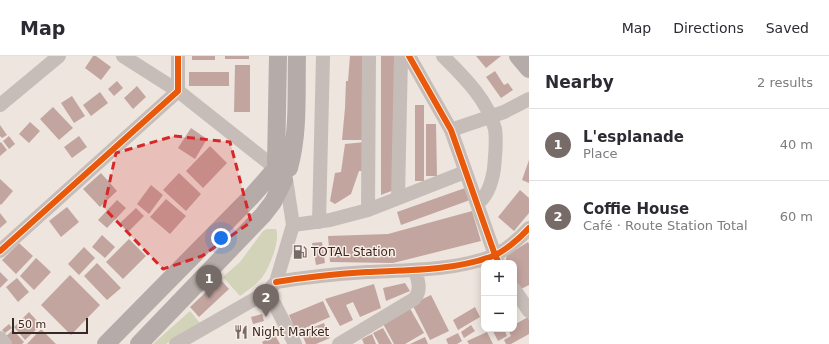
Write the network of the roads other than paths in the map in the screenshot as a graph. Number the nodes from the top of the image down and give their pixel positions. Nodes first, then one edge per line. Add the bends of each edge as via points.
1 (59, 56) edge
2 (123, 56) edge
3 (178, 56) edge
4 (278, 56) edge
5 (297, 56) edge
6 (322, 56) edge
7 (369, 56) edge
8 (401, 56) edge
9 (409, 56) edge
10 (443, 56) edge
11 (518, 56) edge
12 (529, 69) edge
13 (178, 91) junction
14 (529, 99) edge
15 (0, 105) edge
16 (491, 116) junction
17 (451, 130) junction
18 (280, 172) junction
19 (465, 172) junction
20 (398, 198) junction
21 (477, 204) junction
22 (368, 210) junction
23 (319, 222) junction
24 (293, 225) junction
25 (529, 228) edge
26 (0, 251) edge
27 (497, 259) edge
28 (415, 270) junction
29 (271, 287) junction
30 (517, 293) edge
31 (529, 311) edge
32 (0, 338) edge
33 (4, 344) edge
34 (106, 344) edge
35 (139, 344) edge
36 (176, 344) edge
37 (295, 344) edge
38 (339, 344) edge

1 - 15 street
2 - 13 street
3 - 13 street
4 - 18 main road
5 - 18 main road via 296,124 292,155
6 - 23 street
7 - 22 street
8 - 20 street
9 - 17 street
10 - 16 street via 477,94
11 - 12 main road
13 - 18 street
13 - 26 street
14 - 16 street
16 - 17 street
16 - 21 street via 495,130 493,173 488,193
17 - 19 street
18 - 24 street
18 - 34 main road via 251,197
18 - 35 main road via 273,202 263,215
19 - 20 street
19 - 21 street
20 - 22 street
21 - 27 street
22 - 23 street
23 - 24 street
24 - 29 street
25 - 27 street
27 - 28 street
28 - 29 street via 310,277
28 - 38 street via 419,289 414,299
29 - 36 street
29 - 37 street via 275,304
30 - 31 street
32 - 33 street

